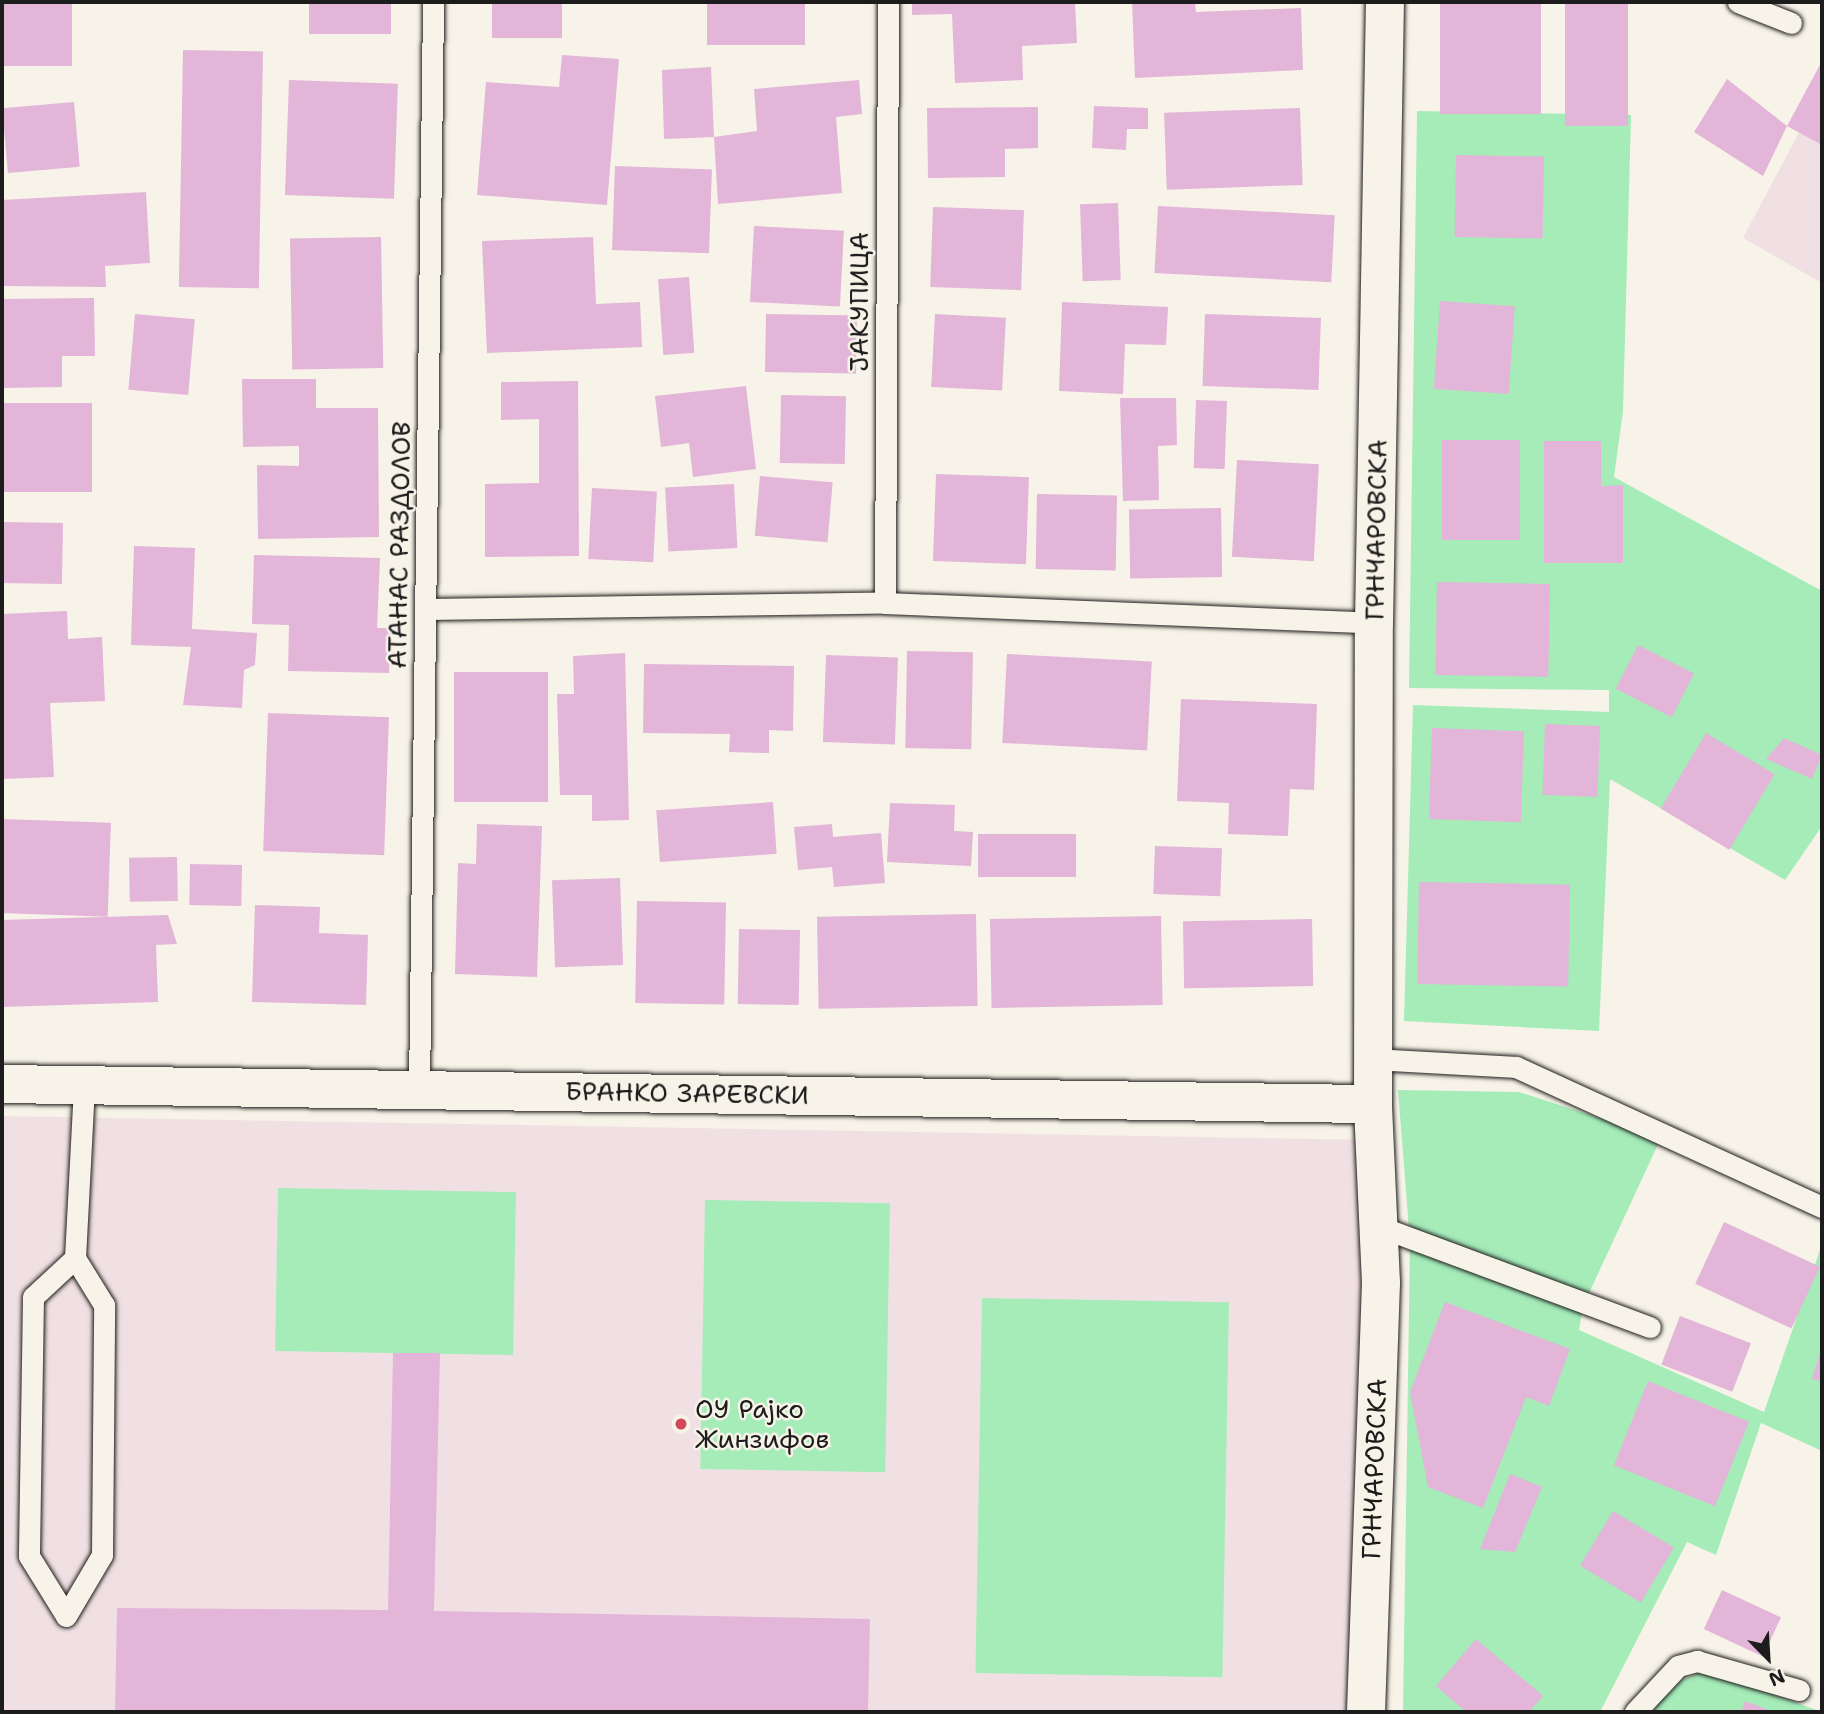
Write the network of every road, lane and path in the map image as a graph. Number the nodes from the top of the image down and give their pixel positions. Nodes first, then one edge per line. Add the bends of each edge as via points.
1 (433, 2) edge
2 (888, 2) edge
3 (1385, 2) edge
4 (1738, 2) edge
5 (1791, 23) dead end
6 (886, 603) junction
7 (427, 609) junction
8 (1374, 623) junction
9 (1374, 1059) junction
10 (2, 1084) edge
11 (84, 1085) junction
12 (419, 1089) junction
13 (1373, 1104) junction
14 (1822, 1207) edge
15 (1378, 1226) junction
16 (75, 1258) junction
17 (1650, 1327) dead end
18 (1800, 1690) dead end
19 (1366, 1712) edge
20 (1635, 1712) edge

1 - 7 lane, АТАНАС РАЗДОЛОВ
2 - 6 lane, ЈАКУПИЦА
3 - 8 street, ГРНЧАРОВСКА
4 - 5 lane
6 - 7 lane
6 - 8 lane
7 - 12 lane, АТАНАС РАЗДОЛОВ
8 - 9 street, ГРНЧАРОВСКА
9 - 13 street, ГРНЧАРОВСКА
9 - 14 lane via 1517,1067
10 - 11 street, БРАНКО ЗАРЕВСКИ
11 - 12 street, БРАНКО ЗАРЕВСКИ
11 - 16 lane
12 - 13 street, БРАНКО ЗАРЕВСКИ
13 - 15 street, ГРНЧАРОВСКА
15 - 17 lane
15 - 19 street, ГРНЧАРОВСКА
16 - 16 lane via 33,1297 29,1556 66,1616 102,1555 104,1305
18 - 20 lane via 1697,1661 1678,1666

